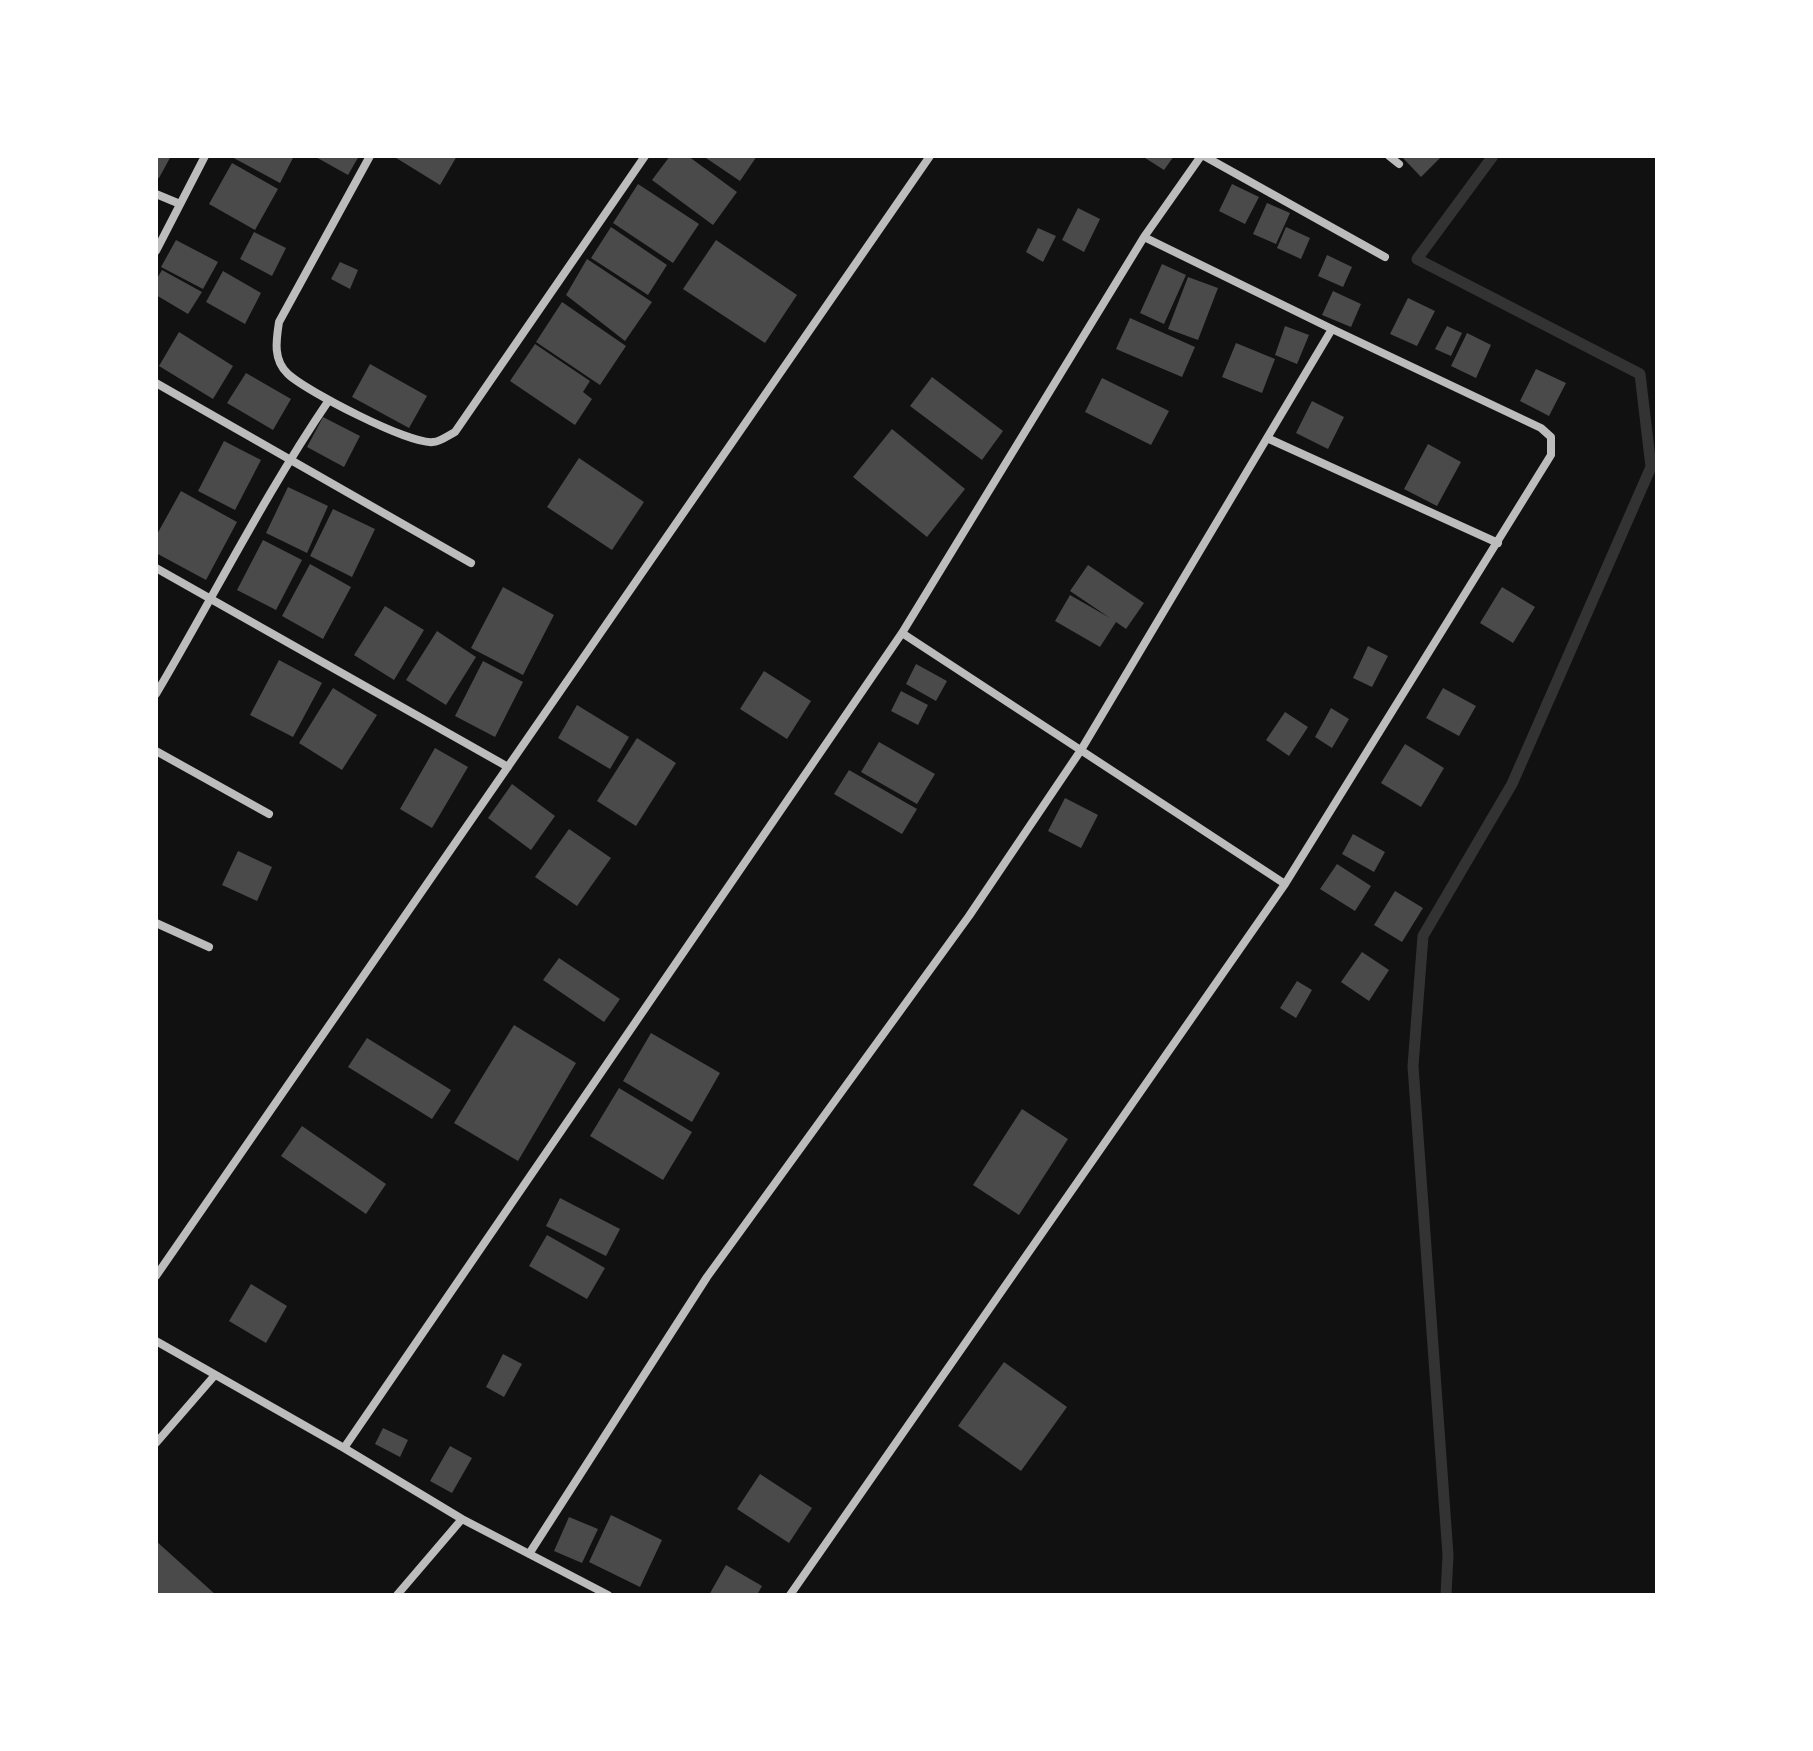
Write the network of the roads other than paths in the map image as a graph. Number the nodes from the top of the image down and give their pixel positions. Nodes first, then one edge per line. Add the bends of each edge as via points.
1 (205, 156) edge
2 (370, 156) edge
3 (645, 156) edge
4 (930, 156) edge
5 (1202, 156) edge
6 (1389, 156) edge
7 (1399, 164) dead end
8 (156, 194) edge
9 (180, 204) junction
10 (1144, 237) junction
11 (156, 251) edge
12 (1385, 257) dead end
13 (1332, 329) junction
14 (156, 383) edge
15 (329, 400) junction
16 (1267, 438) junction
17 (289, 459) junction
18 (1498, 543) junction
19 (471, 563) dead end
20 (156, 568) edge
21 (211, 600) junction
22 (902, 633) junction
23 (156, 694) edge
24 (1081, 750) junction
25 (156, 751) edge
26 (508, 767) junction
27 (269, 814) dead end
28 (1285, 884) junction
29 (156, 923) edge
30 (209, 947) dead end
31 (156, 1276) edge
32 (156, 1341) edge
33 (215, 1375) junction
34 (156, 1443) edge
35 (344, 1448) junction
36 (462, 1519) junction
37 (529, 1554) junction
38 (397, 1595) edge
39 (608, 1595) edge
40 (790, 1595) edge

1 - 9 street
2 - 15 street via 279,322 275,350 288,374
3 - 15 street via 455,432 434,443 407,439
4 - 26 street
5 - 10 street
5 - 12 street
6 - 7 street
8 - 9 street
9 - 11 street
10 - 13 street
10 - 22 street
13 - 16 street
13 - 18 street via 1551,437 1551,455
14 - 17 street
15 - 17 street
16 - 18 street
16 - 24 street
17 - 19 street
17 - 21 street
18 - 28 street
20 - 21 street
21 - 23 street
21 - 26 street
22 - 24 street
22 - 35 street
24 - 28 street
24 - 37 street via 969,916 707,1277
25 - 27 street
26 - 31 street
28 - 40 street
29 - 30 street
32 - 33 street
33 - 34 street
33 - 35 street
35 - 36 street
36 - 37 street
36 - 38 street
37 - 39 street

